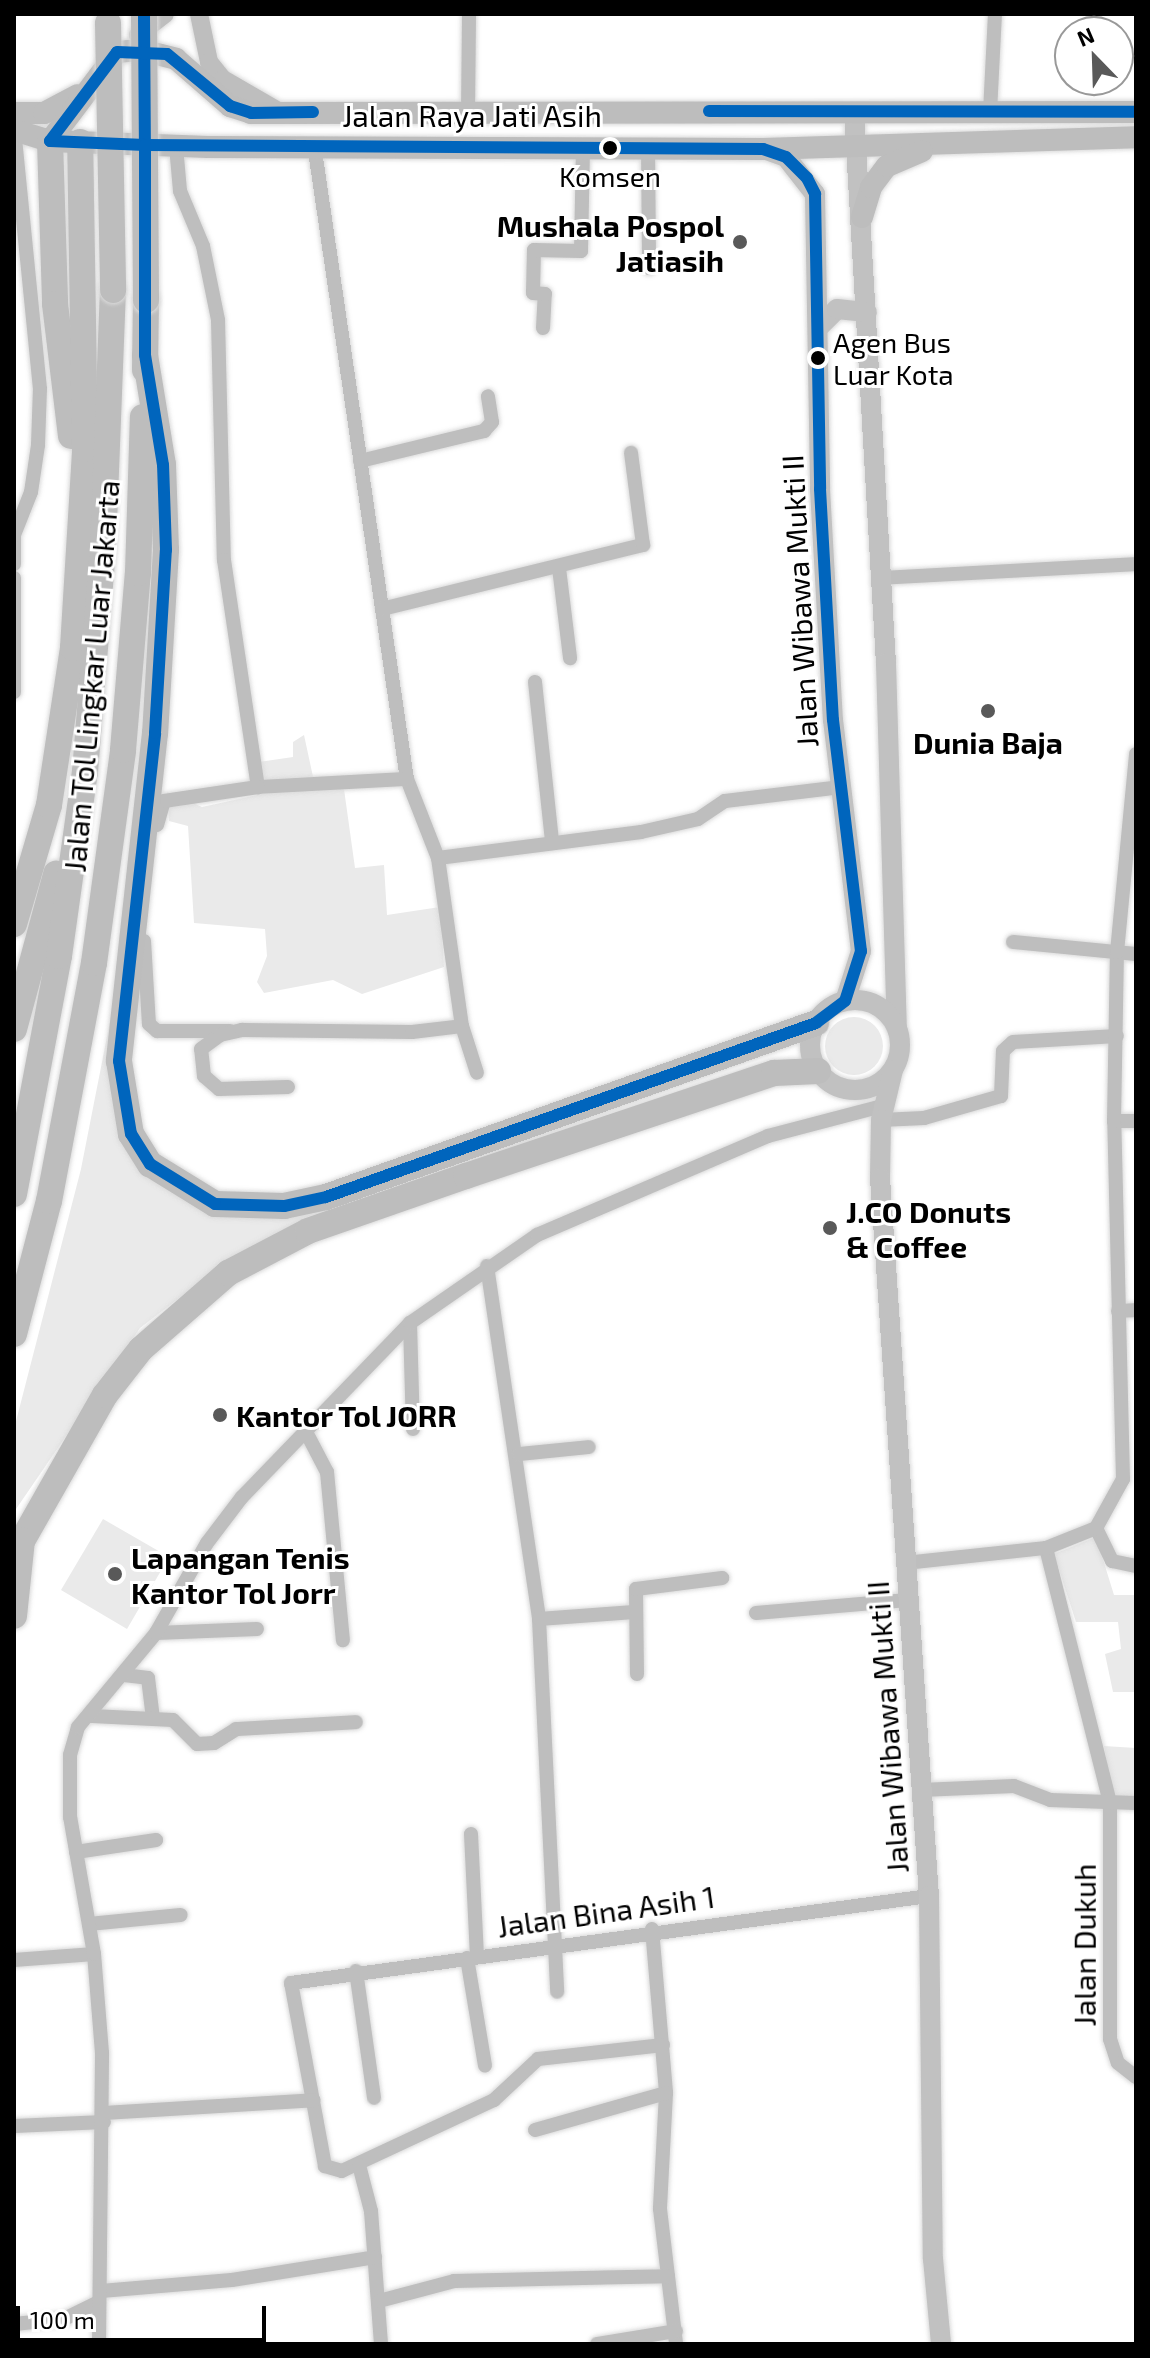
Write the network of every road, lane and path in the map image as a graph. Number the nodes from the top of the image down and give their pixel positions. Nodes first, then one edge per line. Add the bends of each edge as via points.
1 (144, 14) edge
2 (165, 14) edge
3 (199, 14) edge
4 (469, 14) edge
5 (995, 14) edge
6 (108, 18) edge
7 (117, 52) junction
8 (82, 92) junction
9 (280, 112) junction
10 (468, 112) junction
11 (801, 112) junction
12 (854, 112) junction
13 (990, 112) junction
14 (1136, 112) edge
15 (14, 113) edge
16 (14, 130) edge
17 (1136, 137) edge
18 (50, 141) junction
19 (80, 142) junction
20 (314, 144) junction
21 (583, 145) junction
22 (950, 145) junction
23 (176, 146) junction
24 (648, 146) junction
25 (804, 146) junction
26 (857, 146) junction
27 (763, 149) junction
28 (862, 217) junction
29 (649, 268) dead end
30 (867, 312) junction
31 (819, 327) junction
32 (543, 328) dead end
33 (145, 355) junction
34 (488, 396) dead end
35 (631, 453) dead end
36 (360, 461) junction
37 (14, 564) edge
38 (1136, 564) edge
39 (559, 568) junction
40 (14, 578) edge
41 (880, 578) junction
42 (382, 609) junction
43 (570, 658) dead end
44 (535, 682) dead end
45 (14, 692) edge
46 (1136, 754) edge
47 (85, 772) junction
48 (407, 779) junction
49 (258, 787) junction
50 (841, 787) junction
51 (1134, 821) edge
52 (552, 842) junction
53 (438, 858) junction
54 (14, 874) edge
55 (14, 924) edge
56 (1013, 942) dead end
57 (1117, 952) junction
58 (1136, 954) edge
59 (845, 1001) junction
60 (816, 1023) junction
61 (462, 1026) junction
62 (14, 1029) edge
63 (897, 1029) junction
64 (230, 1031) junction
65 (1117, 1036) junction
66 (893, 1070) junction
67 (818, 1071) junction
68 (477, 1073) dead end
69 (288, 1087) dead end
70 (844, 1089) junction
71 (882, 1113) junction
72 (1114, 1121) junction
73 (1136, 1121) edge
74 (14, 1194) edge
75 (487, 1266) junction
76 (1136, 1310) edge
77 (1118, 1311) junction
78 (410, 1323) junction
79 (14, 1334) edge
80 (413, 1429) dead end
81 (305, 1430) junction
82 (589, 1447) dead end
83 (519, 1454) junction
84 (1130, 1467) edge
85 (1096, 1528) junction
86 (18, 1548) edge
87 (1046, 1548) junction
88 (905, 1563) junction
89 (1136, 1566) edge
90 (722, 1578) dead end
91 (907, 1600) junction
92 (634, 1612) junction
93 (756, 1613) dead end
94 (14, 1616) edge
95 (539, 1619) junction
96 (257, 1629) dead end
97 (156, 1633) junction
98 (343, 1640) dead end
99 (637, 1674) dead end
100 (124, 1675) junction
101 (92, 1716) junction
102 (153, 1717) junction
103 (356, 1722) dead end
104 (921, 1790) junction
105 (1110, 1803) junction
106 (1136, 1803) edge
107 (471, 1834) dead end
108 (156, 1840) dead end
109 (76, 1852) junction
110 (929, 1896) junction
111 (181, 1915) dead end
112 (89, 1924) junction
113 (652, 1929) junction
114 (552, 1945) junction
115 (94, 1954) junction
116 (472, 1957) junction
117 (14, 1960) edge
118 (356, 1971) junction
119 (557, 1992) dead end
120 (663, 2045) junction
121 (485, 2065) dead end
122 (1136, 2077) edge
123 (666, 2093) junction
124 (374, 2098) dead end
125 (314, 2100) junction
126 (104, 2118) junction
127 (14, 2126) edge
128 (535, 2130) dead end
129 (359, 2165) junction
130 (375, 2257) junction
131 (668, 2276) junction
132 (100, 2296) junction
133 (379, 2301) junction
134 (14, 2324) edge
135 (676, 2338) edge
136 (99, 2344) edge
137 (381, 2344) edge
138 (597, 2344) edge
139 (941, 2344) edge

1 - 33 highway, Jalan Tol Lingkar Luar Jakarta, bridge
2 - 7 street
3 - 9 street via 209,62 223,79
4 - 10 street
5 - 13 street
6 - 47 highway, Jalan Tol Lingkar Luar Jakarta, bridge via 113,290 103,549
7 - 8 main road
7 - 9 main road, Jalan Raya Jati Asih via 167,54 230,106
8 - 15 main road via 44,113
8 - 18 main road
9 - 10 main road, Jalan Raya Jati Asih
10 - 11 main road, Jalan Raya Jati Asih
11 - 12 main road, Jalan Raya Jati Asih
11 - 25 main road via 817,127
12 - 13 main road, Jalan Raya Jati Asih
12 - 26 main road
13 - 14 main road, Jalan Raya Jati Asih
16 - 18 main road, Jalan Raya Jati Asih
16 - 37 street via 40,389 38,445 31,492 14,535
17 - 22 main road, Jalan Raya Jati Asih
18 - 19 main road, Jalan Raya Jati Asih
18 - 54 highway via 55,304 73,459 49,724
19 - 23 main road, Jalan Raya Jati Asih
19 - 55 highway via 85,449 73,648 49,805
20 - 21 main road, Jalan Raya Jati Asih
20 - 23 main road, Jalan Raya Jati Asih
20 - 36 street
21 - 24 main road, Jalan Raya Jati Asih
21 - 32 street via 581,251 534,250 533,293 545,294
22 - 26 main road, Jalan Raya Jati Asih
22 - 28 main road via 887,166 871,187
23 - 49 street via 180,191 203,246 218,320 224,560
24 - 27 main road, Jalan Raya Jati Asih
24 - 29 street
25 - 26 main road, Jalan Raya Jati Asih
25 - 27 main road, Jalan Raya Jati Asih
26 - 28 main road
27 - 31 main road, Jalan Wibawa Mukti II via 786,157 815,194
28 - 30 main road
30 - 31 main road via 837,309
30 - 41 main road
31 - 50 main road, Jalan Wibawa Mukti II via 820,489
33 - 60 highway via 163,465 166,550 155,733 119,1061 131,1134 150,1164 215,1204 284,1206 326,1197
33 - 79 highway, Jalan Tol Lingkar Luar Jakarta via 138,573 123,750 94,963 49,1201
34 - 36 street via 492,422 484,431
35 - 39 street via 643,545
36 - 42 street
38 - 41 street
39 - 42 street
39 - 43 street
40 - 45 street
41 - 63 main road
42 - 48 street
44 - 52 street
46 - 51 street
47 - 62 highway
47 - 74 highway, Jalan Tol Lingkar Luar Jakarta via 59,956
48 - 49 street
48 - 53 street
49 - 64 street via 161,805 143,926 149,1024 157,1031
50 - 52 street via 725,801 698,819
50 - 59 main road, Jalan Wibawa Mukti II via 861,951
51 - 57 street
52 - 53 street
53 - 61 street
56 - 57 street
57 - 58 street
57 - 65 street
59 - 60 main road
59 - 63 main road via 877,1006
60 - 67 main road via 811,1056
61 - 64 street via 412,1032
61 - 68 street
63 - 66 main road via 900,1050
64 - 69 street via 201,1049 209,1084 226,1092
65 - 71 street via 1013,1042 1003,1051 1001,1096 924,1118
65 - 72 street
66 - 70 main road via 880,1083
66 - 71 main road, Jalan Wibawa Mukti II
67 - 70 main road
67 - 86 highway via 774,1073 308,1231 256,1256 141,1349 105,1395
70 - 71 main road
71 - 75 street via 803,1124 703,1161 537,1235
71 - 88 main road, Jalan Wibawa Mukti II
72 - 73 street
72 - 77 street
75 - 78 street
75 - 83 street
76 - 77 street
77 - 84 street
78 - 80 street
78 - 81 street
81 - 97 street via 207,1543
81 - 98 street via 327,1472
82 - 83 street
83 - 95 street
84 - 85 street via 1113,1506
85 - 87 street
85 - 89 street via 1112,1561
86 - 94 highway
87 - 88 street
87 - 105 street, Jalan Dukuh
88 - 91 main road, Jalan Wibawa Mukti II
90 - 92 street via 636,1589
91 - 93 street
91 - 104 main road, Jalan Wibawa Mukti II
92 - 95 street
92 - 99 street
95 - 114 street
96 - 97 street
97 - 100 street
100 - 101 street
100 - 102 street via 148,1678
101 - 102 street
101 - 109 street via 78,1727 70,1755
102 - 103 street via 173,1720 197,1744 214,1743 236,1729
104 - 105 street via 1014,1786 1050,1800
104 - 110 main road, Jalan Wibawa Mukti II
105 - 106 street
105 - 122 street, Jalan Dukuh via 1110,2039 1118,2063
107 - 116 street
108 - 109 street
109 - 112 street
110 - 113 street, Jalan Bina Asih 1
110 - 139 main road, Jalan Wibawa Mukti II via 933,2259
111 - 112 street
112 - 115 street
113 - 114 street, Jalan Bina Asih 1
113 - 120 street
114 - 116 street, Jalan Bina Asih 1
114 - 119 street
115 - 117 street
115 - 126 street
116 - 118 street, Jalan Bina Asih 1
116 - 121 street
118 - 124 street
118 - 125 street, Jalan Bina Asih 1 via 291,1983
120 - 123 street
120 - 129 street via 538,2059 494,2100
123 - 128 street
123 - 131 street via 660,2209
125 - 126 street
125 - 129 street via 325,2166 342,2171
126 - 127 street
126 - 132 street
129 - 130 street
130 - 132 street
130 - 133 street
131 - 133 street via 454,2281
131 - 135 street
132 - 134 street via 64,2319
132 - 136 street
133 - 137 street
135 - 138 street

